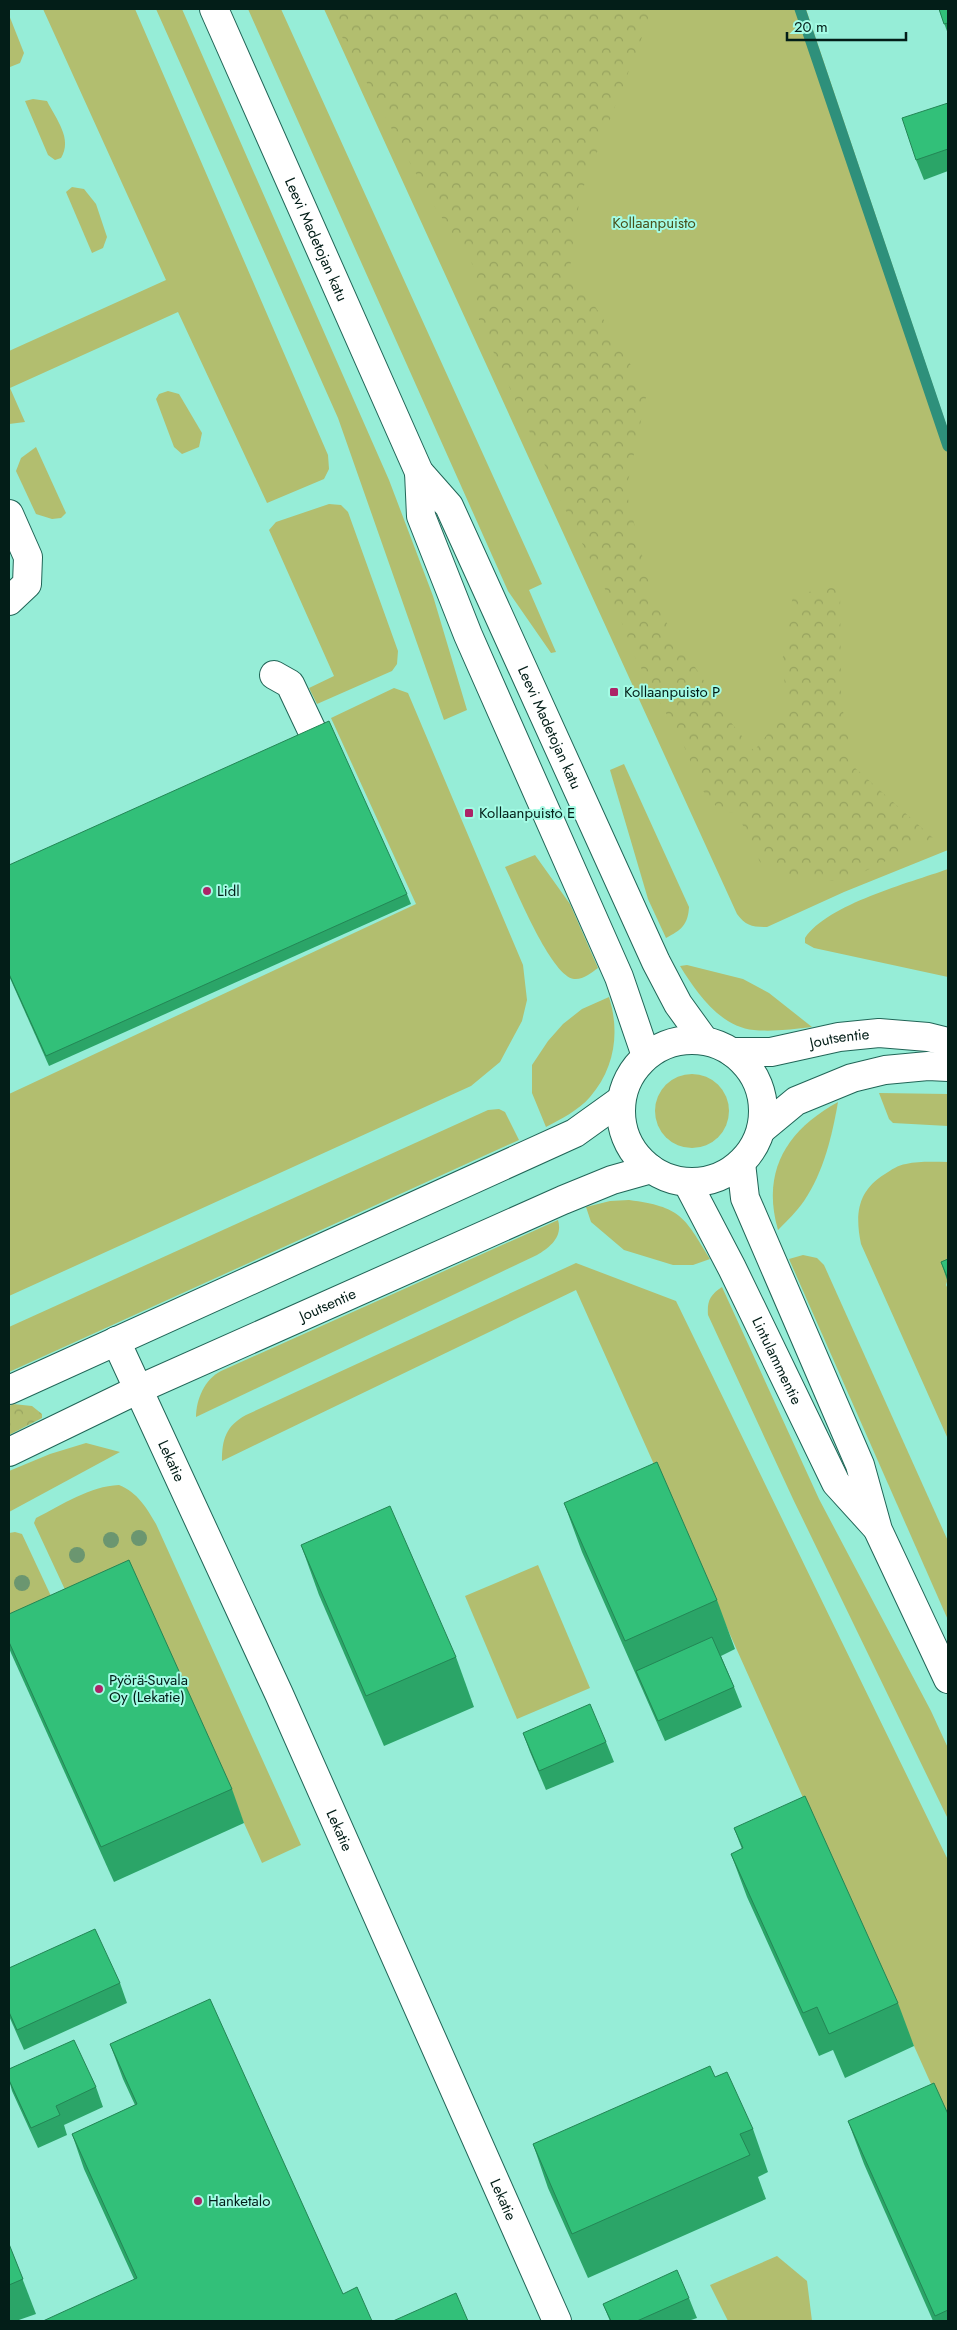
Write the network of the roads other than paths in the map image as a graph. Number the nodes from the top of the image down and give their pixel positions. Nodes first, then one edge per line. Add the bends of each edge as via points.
1 (214, 9) edge
2 (419, 472) junction
3 (9, 514) edge
4 (18, 592) edge
5 (274, 675) dead end
6 (316, 739) edge
7 (704, 1040) junction
8 (948, 1042) edge
9 (732, 1052) junction
10 (646, 1056) junction
11 (948, 1067) edge
12 (621, 1100) junction
13 (761, 1130) junction
14 (741, 1163) junction
15 (651, 1169) junction
16 (687, 1182) junction
17 (116, 1341) junction
18 (139, 1389) junction
19 (9, 1390) edge
20 (9, 1452) edge
21 (878, 1530) junction
22 (948, 1679) edge
23 (557, 2321) edge

1 - 2 street, Leevi Madetojan katu
2 - 7 street, Leevi Madetojan katu via 449,506 656,962 678,1004
2 - 10 street, Leevi Madetojan katu via 424,526 468,636 619,978
3 - 4 street via 28,557
5 - 6 street via 290,684
7 - 9 street
7 - 10 street via 671,1043
8 - 9 street, Joutsentie via 879,1033 839,1037 771,1052
9 - 13 street via 750,1069 757,1081 763,1105
10 - 12 street via 631,1073
11 - 13 street via 885,1070 852,1078 796,1101
12 - 15 street via 620,1116 627,1142
12 - 17 street via 576,1133
13 - 14 street
14 - 16 street via 714,1179
14 - 21 street, Lintulammentie via 745,1198 860,1465
15 - 16 street via 675,1181
15 - 18 street, Joutsentie via 612,1180 563,1200
16 - 21 street, Lintulammentie via 836,1483
17 - 18 street, Lekatie
17 - 19 street
18 - 20 street, Joutsentie
18 - 23 street, Lekatie via 279,1694
21 - 22 street, Lintulammentie

